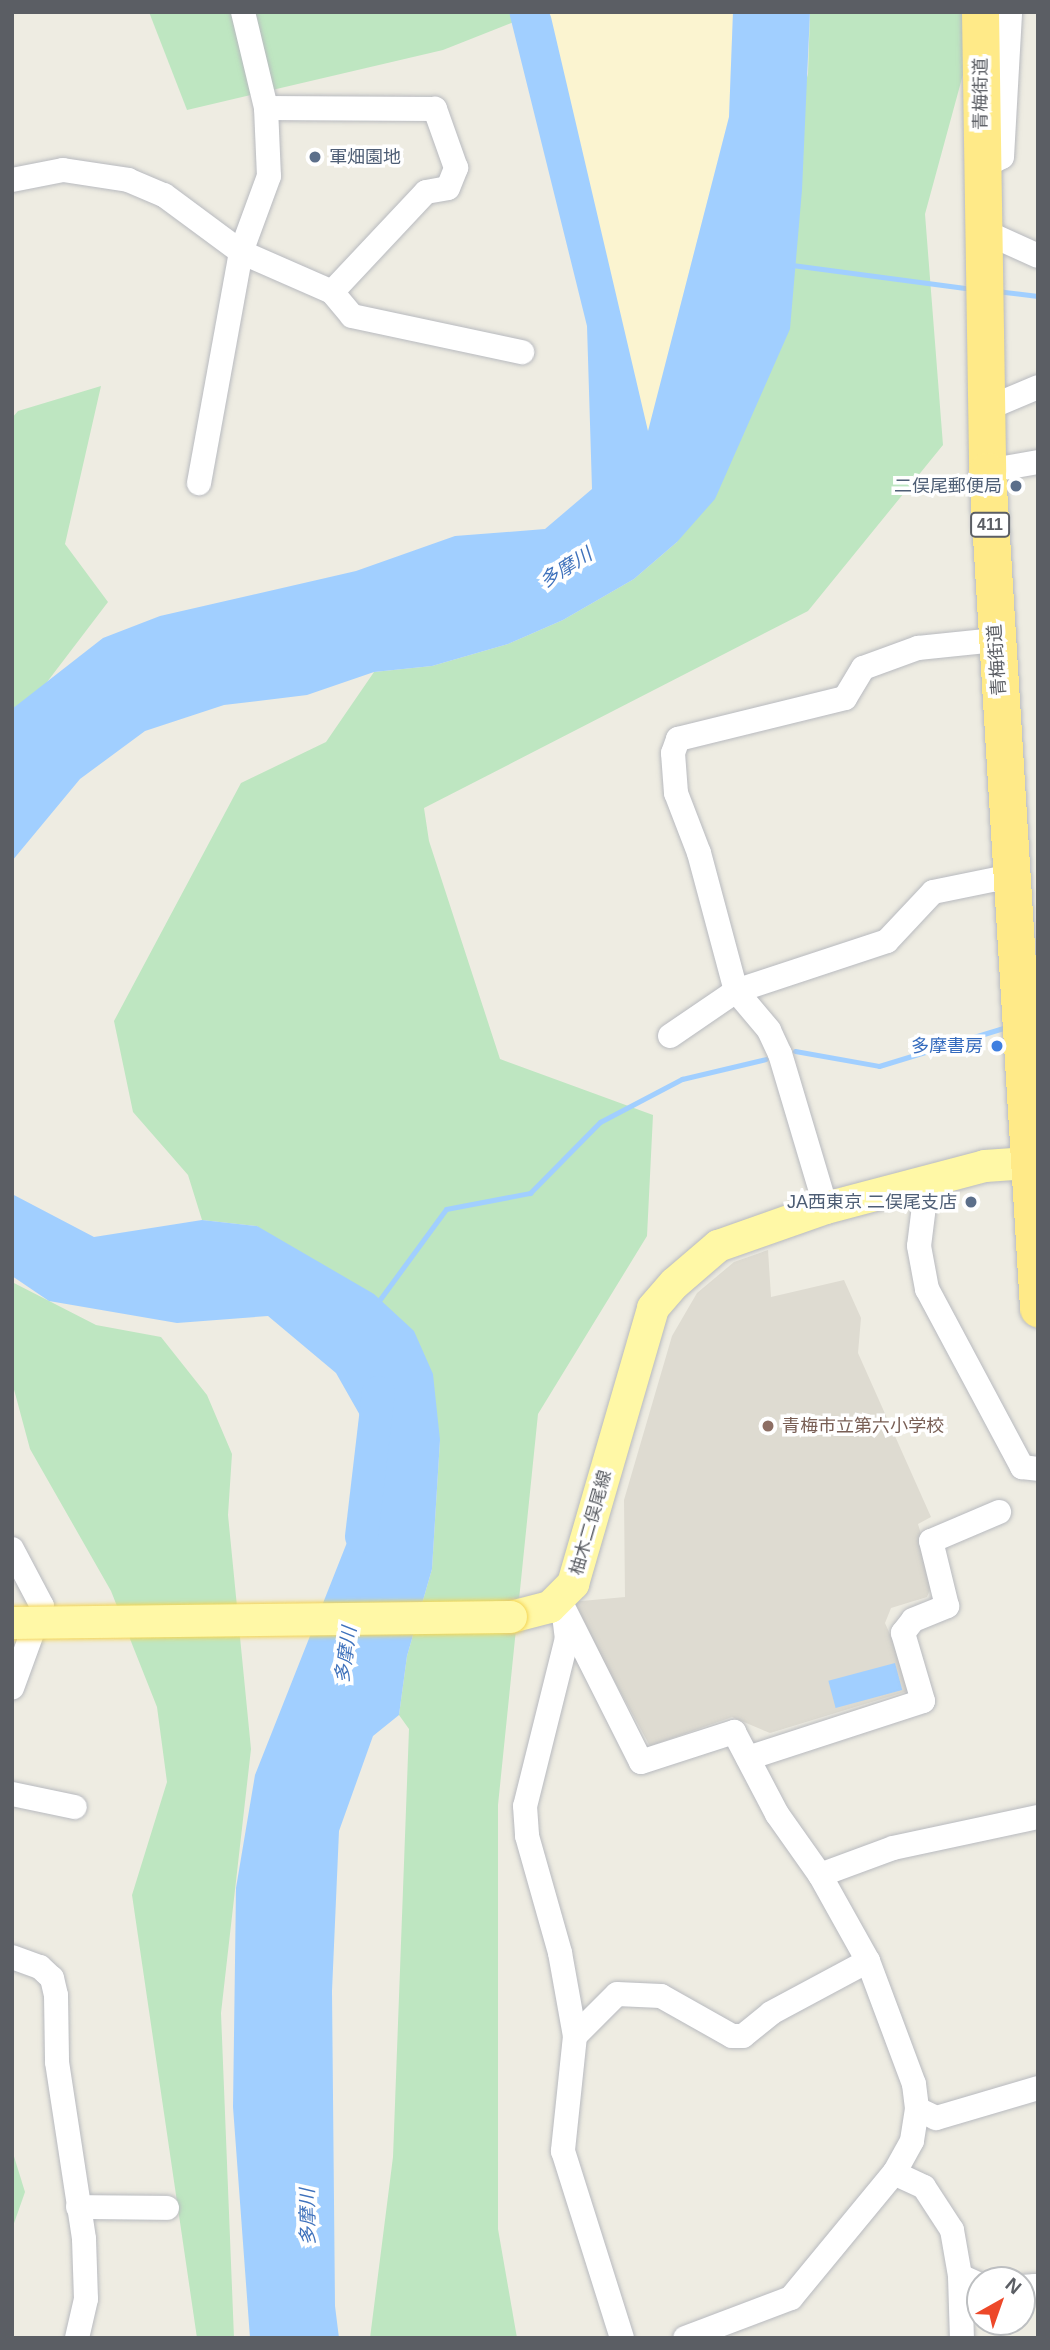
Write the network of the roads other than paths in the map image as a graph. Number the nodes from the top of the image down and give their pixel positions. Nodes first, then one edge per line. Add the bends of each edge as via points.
1 (243, 12) edge
2 (980, 12) edge
3 (1010, 12) edge
4 (266, 108) junction
5 (982, 167) junction
6 (12, 180) edge
7 (983, 237) junction
8 (240, 252) junction
9 (1038, 256) edge
10 (332, 292) junction
11 (522, 352) dead end
12 (1038, 387) edge
13 (985, 396) junction
14 (1038, 462) edge
15 (987, 471) junction
16 (199, 483) dead end
17 (996, 640) junction
18 (1011, 876) junction
19 (736, 991) junction
20 (670, 1036) dead end
21 (1028, 1163) junction
22 (927, 1182) junction
23 (826, 1208) junction
24 (1038, 1308) edge
25 (1038, 1469) edge
26 (999, 1511) dead end
27 (12, 1549) edge
28 (560, 1601) junction
29 (12, 1623) edge
30 (12, 1688) edge
31 (748, 1758) junction
32 (12, 1794) edge
33 (75, 1807) dead end
34 (1038, 1817) edge
35 (820, 1875) junction
36 (12, 1957) edge
37 (868, 1961) junction
38 (575, 2036) junction
39 (1038, 2088) edge
40 (917, 2109) junction
41 (894, 2173) junction
42 (78, 2207) junction
43 (167, 2208) dead end
44 (966, 2269) edge
45 (966, 2304) edge
46 (962, 2328) edge
47 (77, 2338) edge
48 (622, 2338) edge
49 (685, 2338) edge

1 - 4 street
2 - 5 highway, 青梅街道 / 411
3 - 5 street via 1002,157
4 - 8 street via 270,176
4 - 10 street via 435,109 456,168 448,188 426,192
5 - 7 highway, 青梅街道 / 411
6 - 8 street via 62,170 128,180 164,195
7 - 9 street
7 - 13 highway, 青梅街道 / 411
8 - 10 street
8 - 16 street
10 - 11 street via 352,316
12 - 13 street
13 - 15 highway, 青梅街道 / 411
14 - 15 street
15 - 17 highway, 青梅街道 / 411
17 - 18 highway, 青梅街道 / 411
17 - 19 street via 918,648 863,668 845,698 678,739 673,754 676,793 699,853
18 - 19 street via 933,892 887,941
18 - 21 highway, 青梅街道 / 411
19 - 20 street
19 - 23 street via 769,1030 780,1054
21 - 22 main road, 柚木二俣尾線 via 985,1167
21 - 24 highway, 青梅街道 / 411
22 - 23 main road, 柚木二俣尾線
22 - 25 street via 919,1247 927,1289 1022,1467
23 - 28 main road, 柚木二俣尾線 via 718,1246 653,1308 585,1553
26 - 31 street via 931,1541 947,1606 913,1620 903,1633 923,1701
27 - 30 street via 43,1606
28 - 29 main road, bridge via 542,1612 511,1617
28 - 31 street via 641,1762 734,1732
28 - 38 street via 567,1638 525,1806 527,1836 561,1953
31 - 35 street via 777,1814
32 - 33 street
34 - 35 street via 894,1849
35 - 37 street
36 - 42 street via 40,1967 52,1979 57,2062
37 - 38 street via 771,2013 743,2036 732,2036 661,1996 617,1994
37 - 40 street via 914,2084
38 - 48 street via 564,2151
39 - 40 street via 936,2118
40 - 41 street via 912,2141
41 - 44 street via 924,2187 952,2230
41 - 49 street via 790,2298
42 - 43 street
42 - 47 street via 85,2239 86,2298
45 - 46 street

